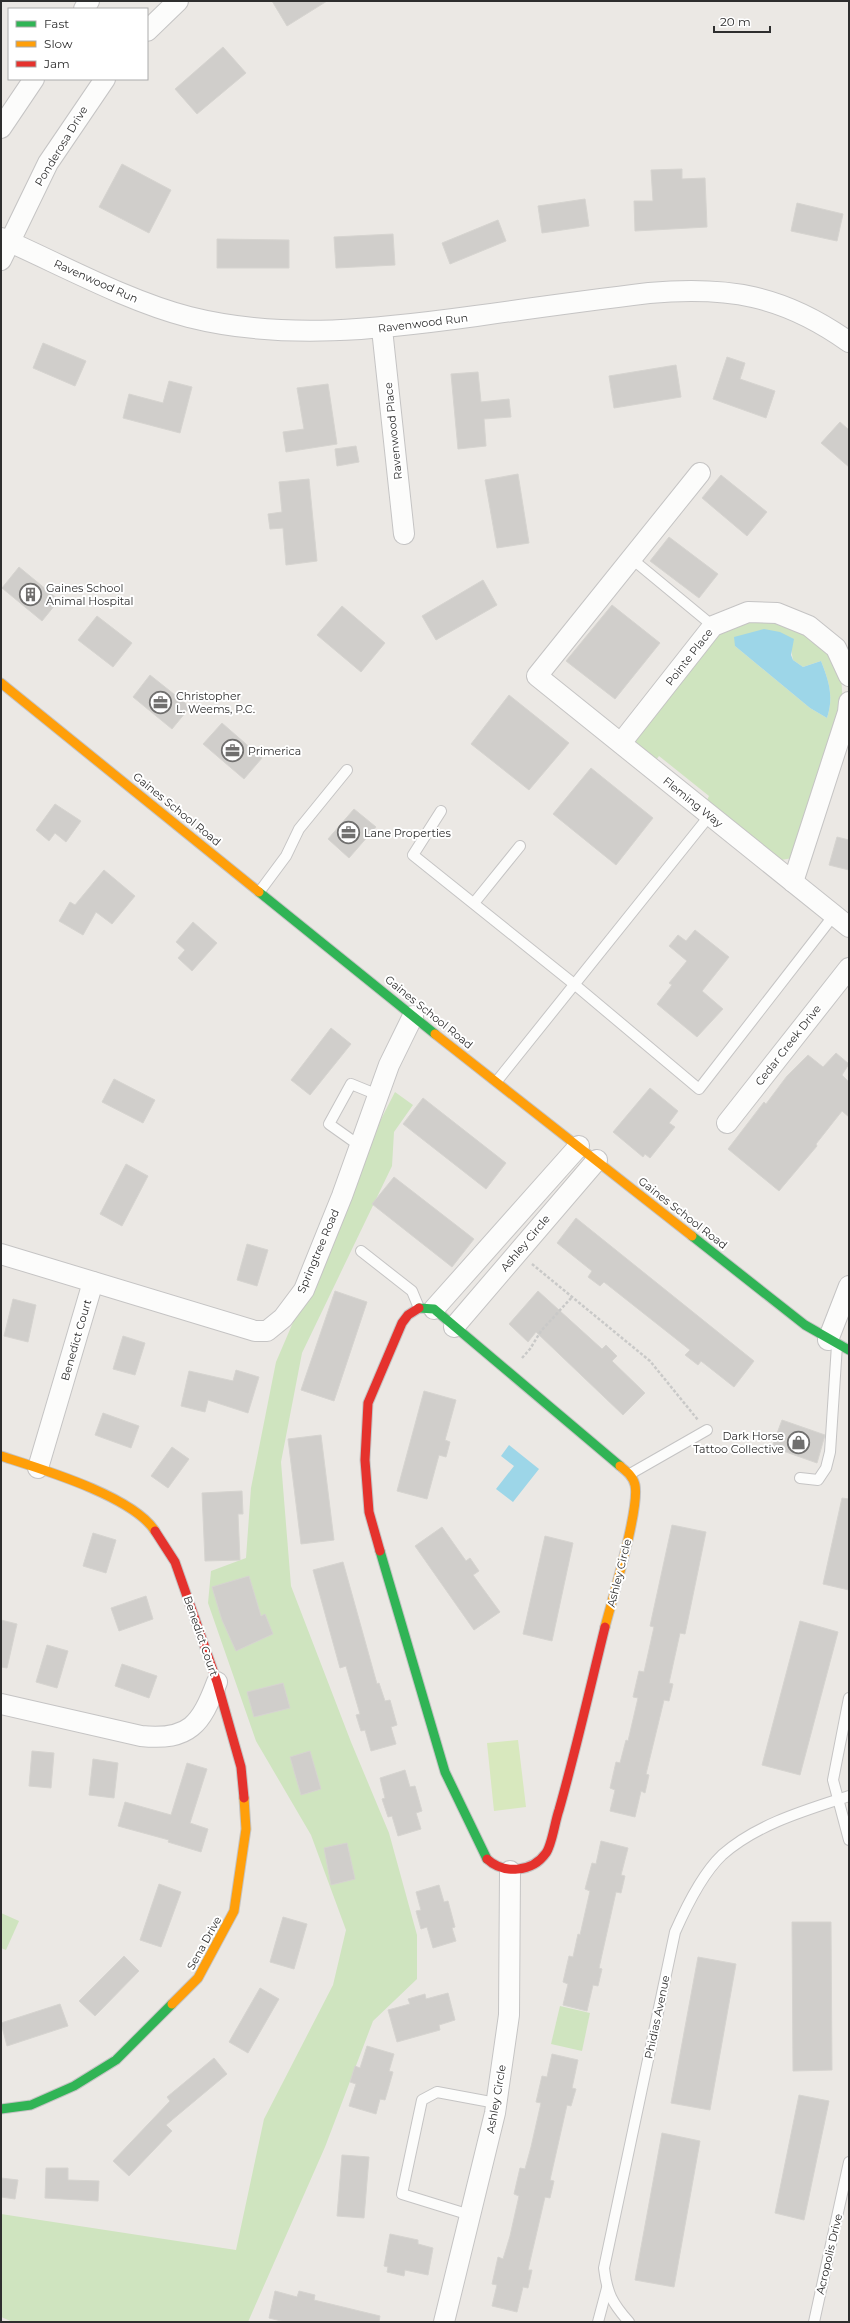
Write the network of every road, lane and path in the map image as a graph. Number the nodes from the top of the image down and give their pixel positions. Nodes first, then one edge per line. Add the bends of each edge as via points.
1 (178, 1) edge
2 (148, 30) edge
3 (33, 80) edge
4 (104, 80) edge
5 (1, 128) edge
6 (5, 240) edge
7 (1, 260) edge
8 (382, 329) junction
9 (847, 337) edge
10 (700, 473) dead end
11 (404, 534) dead end
12 (632, 558) junction
13 (713, 626) junction
14 (849, 676) edge
15 (1, 683) edge
16 (849, 702) edge
17 (621, 743) junction
18 (347, 770) dead end
19 (441, 811) dead end
20 (710, 815) junction
21 (520, 846) dead end
22 (793, 882) junction
23 (260, 891) junction
24 (474, 903) junction
25 (842, 921) edge
26 (849, 968) edge
27 (574, 984) junction
28 (413, 1016) junction
29 (497, 1081) junction
30 (378, 1096) junction
31 (727, 1123) dead end
32 (360, 1146) junction
33 (579, 1146) junction
34 (597, 1160) junction
35 (361, 1251) dead end
36 (518, 1253) junction
37 (1, 1254) edge
38 (93, 1282) junction
39 (849, 1286) edge
40 (572, 1297) junction
41 (426, 1308) junction
42 (454, 1327) junction
43 (833, 1342) junction
44 (849, 1350) edge
45 (507, 1371) junction
46 (708, 1430) joint
47 (1, 1456) edge
48 (38, 1468) junction
49 (630, 1474) junction
50 (800, 1478) dead end
51 (217, 1682) junction
52 (849, 1698) edge
53 (1, 1704) edge
54 (849, 1796) edge
55 (838, 1799) junction
56 (849, 1840) edge
57 (510, 1871) junction
58 (496, 2103) junction
59 (1, 2109) edge
60 (849, 2162) edge
61 (470, 2215) junction
62 (606, 2288) junction
63 (444, 2322) edge
64 (598, 2322) edge
65 (629, 2322) edge
66 (814, 2322) edge

1 - 2 street
3 - 5 street
4 - 6 street, Ponderosa Drive via 48,163
6 - 7 street, Ponderosa Drive
6 - 8 street, Ravenwood Run via 149,305 189,317 226,325 270,330
8 - 9 street, Ravenwood Run via 689,289 760,297 795,309
8 - 11 street, Ravenwood Place
10 - 12 street
12 - 13 lane
12 - 17 street, Fleming Way via 537,676
13 - 14 street, Pointe Place via 748,612 777,613 809,626 836,648
13 - 17 street, Pointe Place
15 - 23 street, Gaines School Road
16 - 22 street via 847,717
17 - 20 street, Fleming Way
18 - 23 lane via 299,829 286,856
19 - 24 lane via 413,855
20 - 22 street, Fleming Way
20 - 27 lane
21 - 24 lane
22 - 25 street, Fleming Way
23 - 28 street, Gaines School Road
24 - 27 lane
25 - 27 lane via 699,1089
26 - 31 street, Cedar Creek Drive
27 - 29 lane
28 - 29 street, Gaines School Road
28 - 30 street, Springtree Road via 389,1065
29 - 33 street, Gaines School Road
30 - 32 street, Springtree Road
30 - 32 lane via 351,1084 329,1124
32 - 38 street, Springtree Road via 304,1290 283,1318 267,1331 255,1331
33 - 34 street, Gaines School Road
33 - 41 street
34 - 36 street, Ashley Circle
34 - 43 street, Gaines School Road via 805,1325
35 - 41 lane via 412,1291
36 - 40 path
36 - 42 street, Ashley Circle
37 - 38 street, Springtree Road
38 - 48 street, Benedict Court
39 - 43 street
40 - 45 path via 541,1331 530,1349
40 - 46 path via 650,1361
41 - 42 street
41 - 57 street via 408,1314 402,1323 368,1403 365,1460 369,1512 445,1772 484,1857 492,1864
42 - 45 street
43 - 44 street, Gaines School Road
43 - 50 lane via 830,1452 826,1468 818,1480
45 - 49 street
46 - 49 lane
47 - 48 street, Benedict Court
48 - 51 street, Benedict Court via 119,1501 150,1523 175,1562
49 - 57 street, Ashley Circle via 635,1485 631,1523 568,1778 548,1846 540,1860
51 - 53 street, Benedict Court via 206,1710 195,1724 183,1732 160,1738 141,1736
51 - 59 street, Sena Drive via 241,1766 246,1828 234,1911 198,1978 116,2060 74,2086 31,2104
52 - 55 lane via 834,1780
54 - 55 lane, Phidias Avenue
55 - 56 lane
55 - 62 lane, Phidias Avenue via 794,1813 754,1833 722,1855 689,1898 675,1932 607,2249 604,2268
57 - 58 street, Ashley Circle via 509,2015
58 - 61 street, Ashley Circle
58 - 61 lane via 437,2092 422,2100 402,2194
60 - 66 lane, Acropolis Drive
61 - 63 street, Ashley Circle
62 - 64 lane
62 - 65 lane, Phidias Avenue via 614,2306

